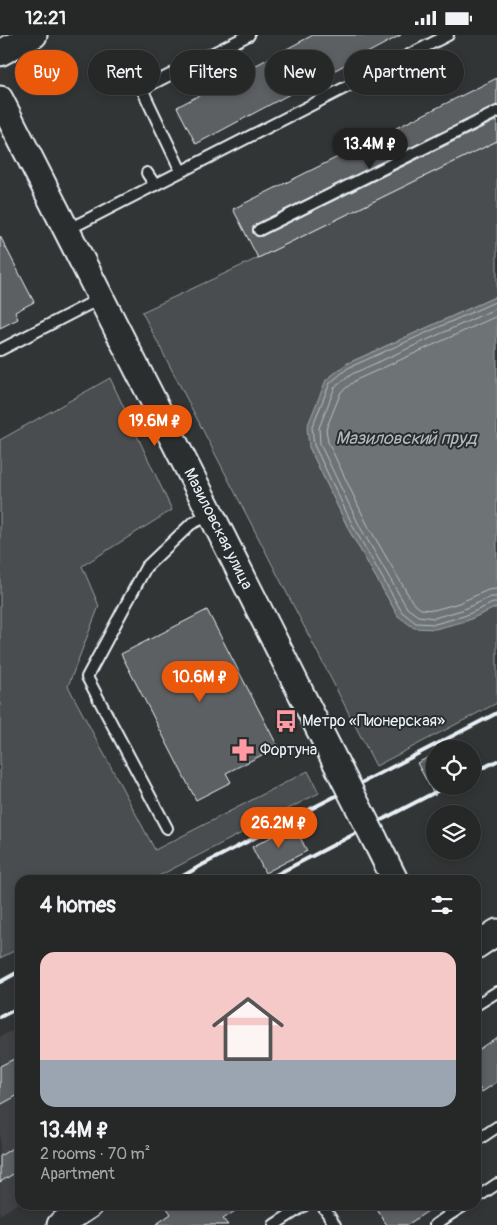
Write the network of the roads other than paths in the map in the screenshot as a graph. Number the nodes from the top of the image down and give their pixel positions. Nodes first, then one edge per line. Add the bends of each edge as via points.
1 (34, 35) edge
2 (249, 35) edge
3 (448, 35) edge
4 (0, 53) edge
5 (0, 99) edge
6 (497, 113) edge
7 (181, 171) junction
8 (147, 173) dead end
9 (155, 185) junction
10 (66, 230) junction
11 (259, 230) dead end
12 (101, 298) junction
13 (0, 350) edge
14 (212, 514) junction
15 (167, 828) dead end
16 (392, 875) edge
17 (497, 932) edge
18 (481, 943) edge
19 (497, 992) edge
20 (481, 1002) edge
21 (497, 1127) edge
22 (481, 1138) edge
23 (497, 1184) edge
24 (481, 1194) edge
25 (82, 1210) edge
26 (297, 1210) edge
27 (325, 1210) edge
28 (449, 1210) edge
29 (60, 1225) edge
30 (274, 1225) edge
31 (335, 1225) edge
32 (435, 1225) edge

1 - 4 street
2 - 7 lane via 142,89
3 - 7 lane
5 - 10 street, Мазиловская улица
6 - 11 lane
7 - 9 lane
8 - 9 lane
9 - 10 lane
10 - 12 street, Мазиловская улица
12 - 13 lane
12 - 14 street, Мазиловская улица
14 - 15 lane via 191,524 146,567 87,677
14 - 16 street, Мазиловская улица, bridge
17 - 18 street
19 - 20 lane
21 - 22 lane
23 - 24 lane
25 - 29 street
26 - 30 lane
27 - 31 lane
28 - 32 lane

